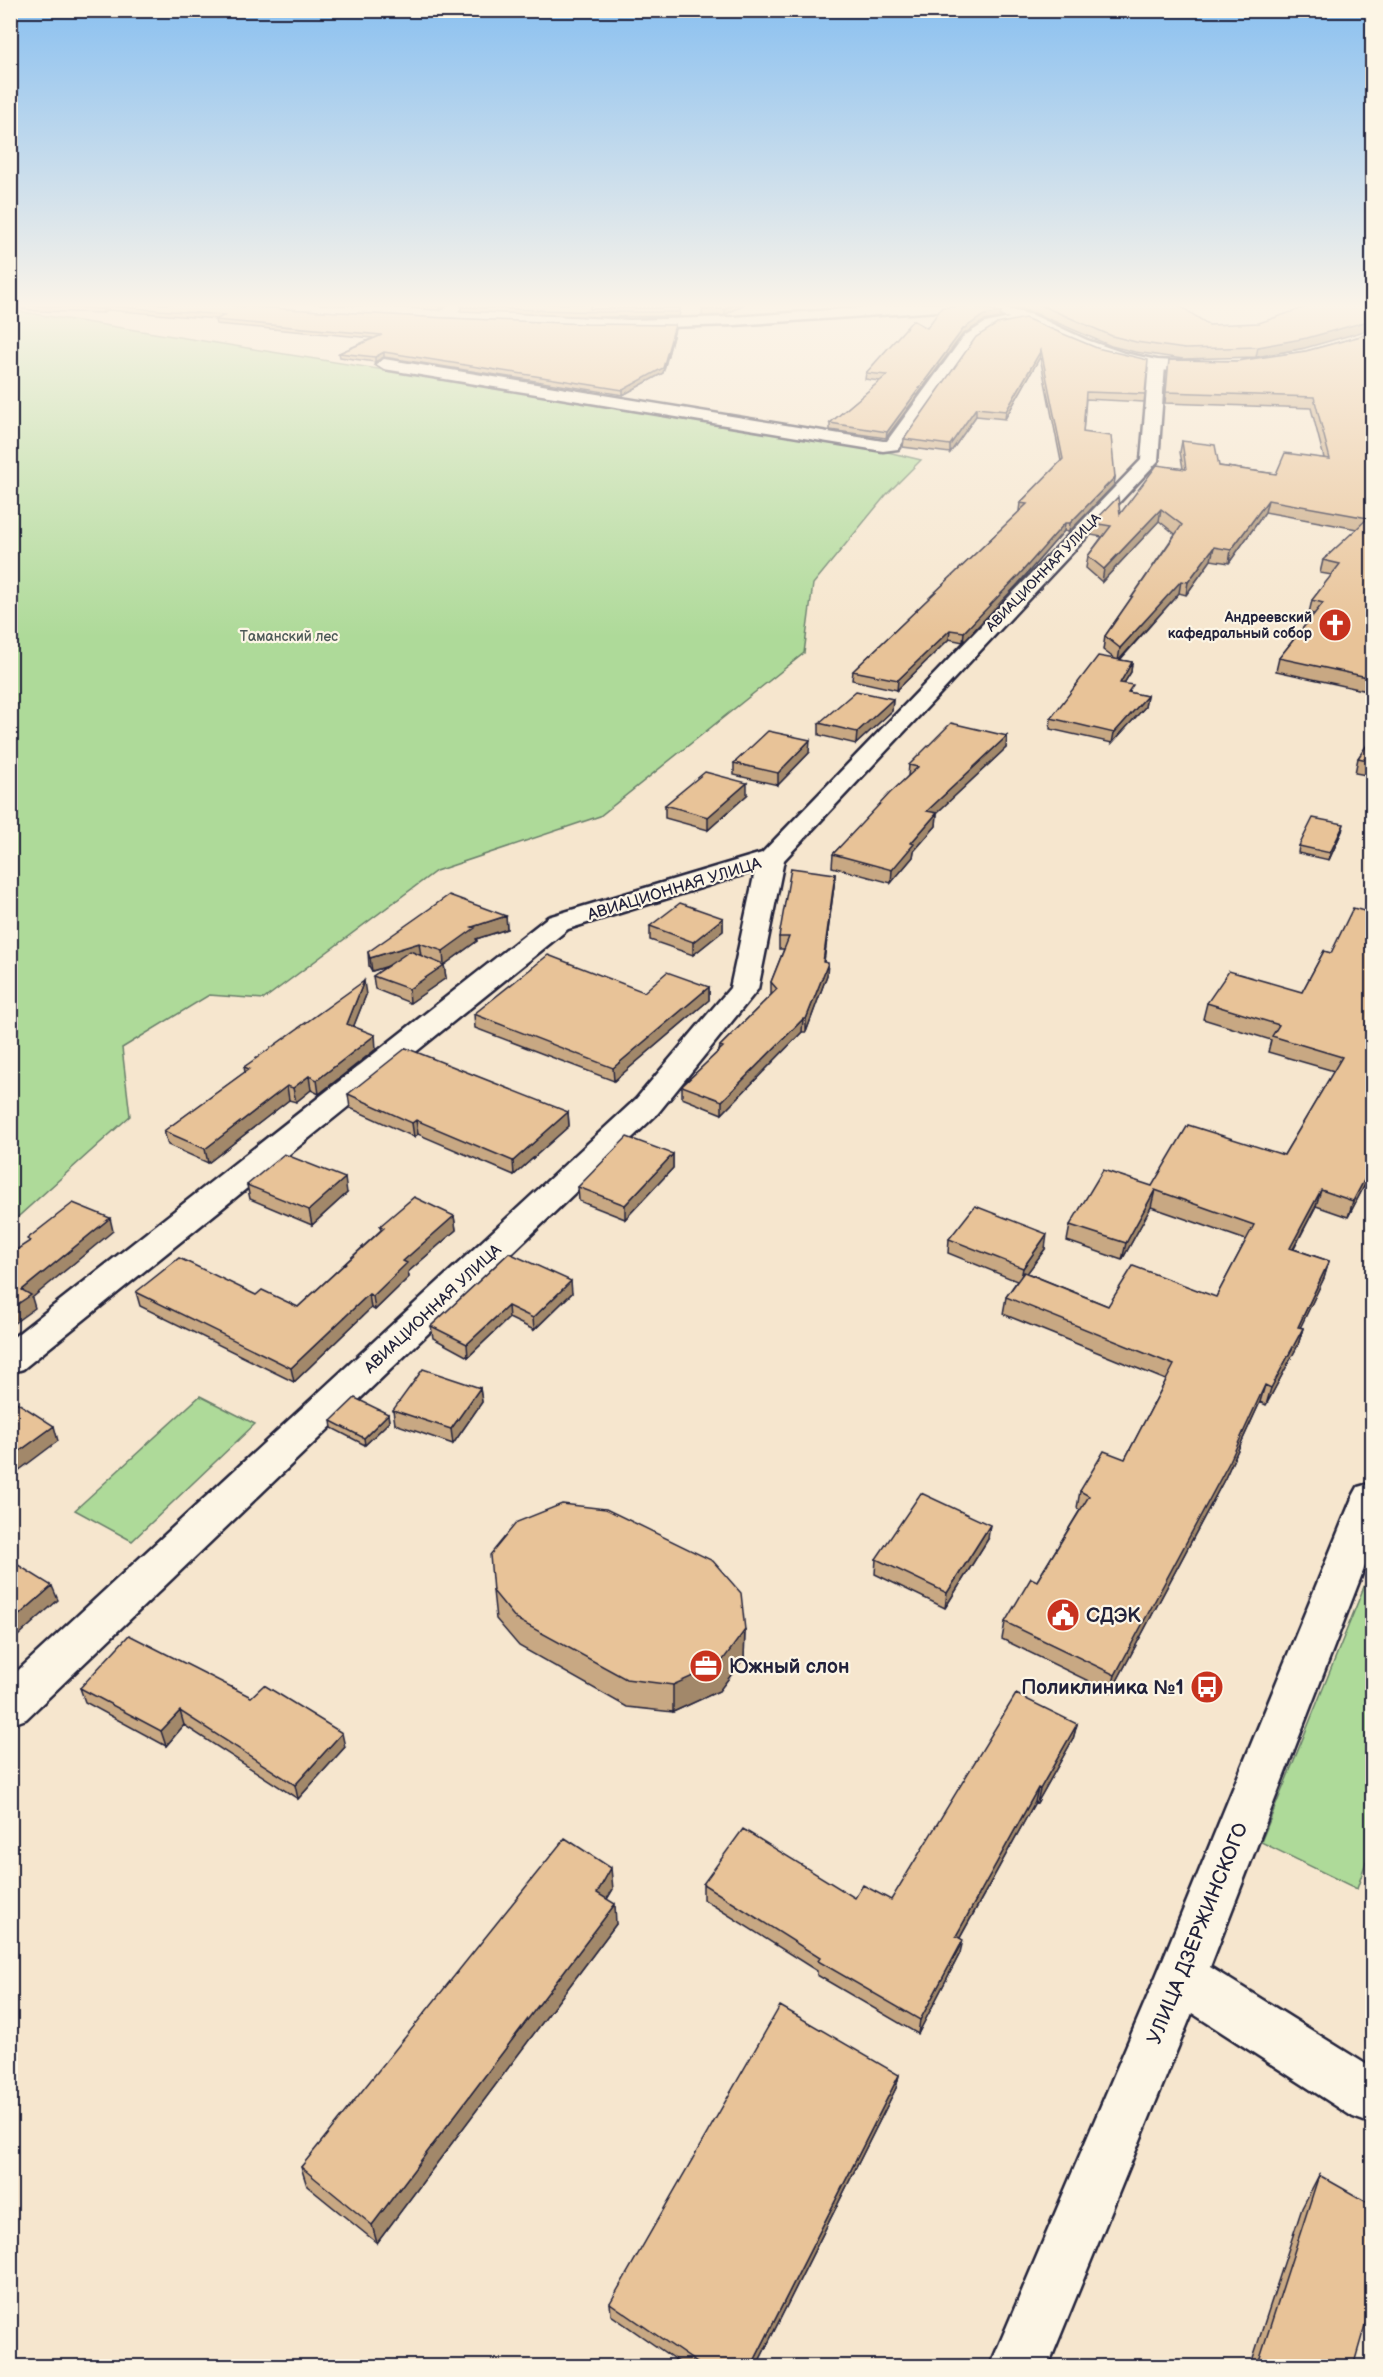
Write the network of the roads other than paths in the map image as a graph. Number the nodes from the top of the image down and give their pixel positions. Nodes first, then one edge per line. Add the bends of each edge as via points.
1 (694, 415) edge
2 (914, 415) edge
3 (1153, 415) edge
4 (771, 858) junction
5 (10, 1360) edge
6 (1372, 1498) edge
7 (10, 1706) edge
8 (1181, 1977) junction
9 (1372, 2098) edge
10 (1018, 2367) edge

1 - 2 street via 892,445
3 - 4 street, АВИАЦИОННАЯ УЛИЦА via 1149,460
4 - 5 street, АВИАЦИОННАЯ УЛИЦА via 558,923
4 - 7 street, АВИАЦИОННАЯ УЛИЦА via 744,989 647,1106
6 - 8 street, УЛИЦА ДЗЕРЖИНСКОГО
8 - 9 street
8 - 10 street, УЛИЦА ДЗЕРЖИНСКОГО

